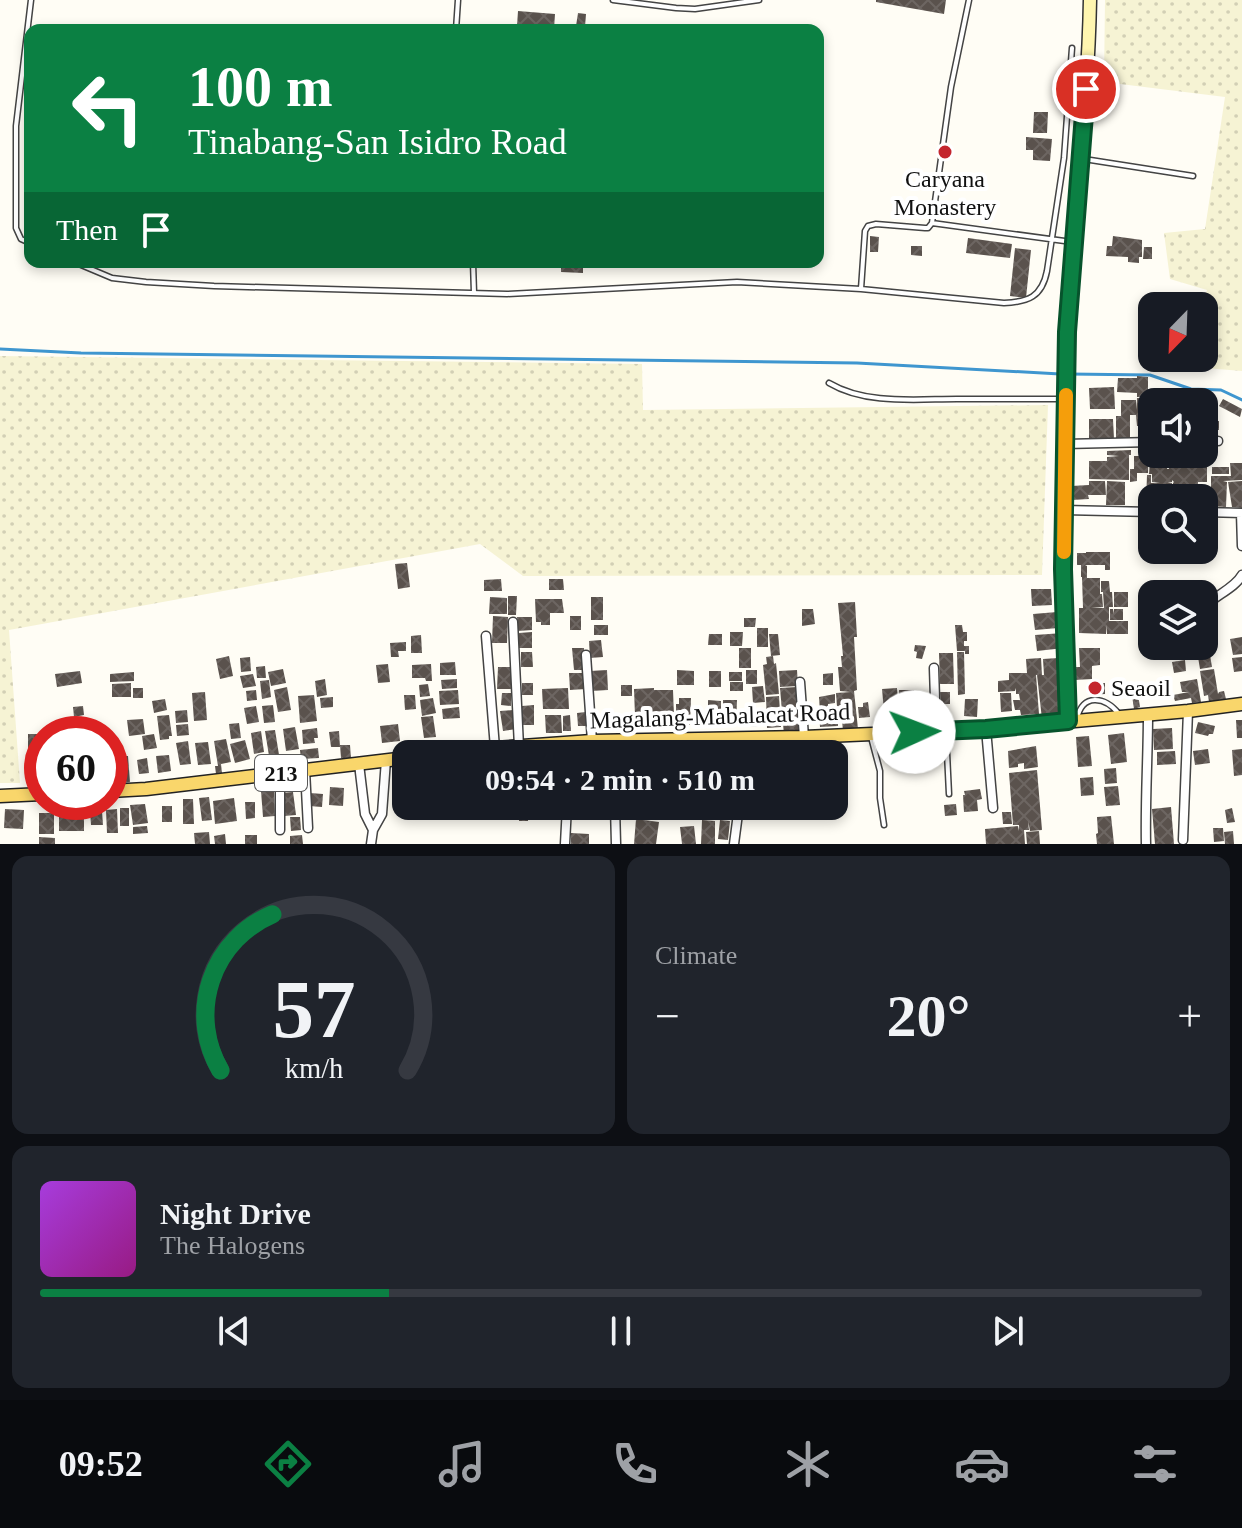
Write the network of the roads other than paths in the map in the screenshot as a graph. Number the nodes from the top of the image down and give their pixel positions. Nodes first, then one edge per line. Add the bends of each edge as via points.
1 (31, 0) edge
2 (458, 0) edge
3 (613, 0) edge
4 (759, 0) edge
5 (969, 0) edge
6 (1090, 0) edge
7 (28, 24) edge
8 (456, 24) edge
9 (1072, 48) dead end
10 (24, 59) edge
11 (1081, 159) junction
12 (1193, 176) dead end
13 (932, 223) junction
14 (1053, 239) junction
15 (24, 240) edge
16 (1074, 242) junction
17 (88, 268) edge
18 (473, 268) edge
19 (861, 289) junction
20 (474, 293) junction
21 (829, 383) dead end
22 (1066, 399) junction
23 (1138, 442) edge
24 (1065, 444) junction
25 (1064, 510) junction
26 (1138, 512) edge
27 (1218, 512) edge
28 (1241, 513) edge
29 (1242, 546) edge
30 (1242, 575) edge
31 (1218, 594) edge
32 (513, 622) dead end
33 (486, 636) dead end
34 (586, 655) dead end
35 (934, 668) dead end
36 (800, 682) dead end
37 (1242, 704) edge
38 (1188, 711) junction
39 (1148, 714) junction
40 (1073, 721) junction
41 (986, 729) junction
42 (941, 730) junction
43 (871, 734) junction
44 (750, 737) junction
45 (804, 737) junction
46 (704, 738) joint
47 (494, 740) edge
48 (524, 740) edge
49 (592, 740) edge
50 (684, 740) edge
51 (749, 740) edge
52 (392, 759) edge
53 (386, 760) junction
54 (359, 764) junction
55 (305, 770) junction
56 (280, 773) junction
57 (128, 790) edge
58 (949, 794) dead end
59 (24, 795) edge
60 (0, 796) edge
61 (384, 798) junction
62 (364, 799) junction
63 (993, 808) dead end
64 (566, 820) edge
65 (615, 820) edge
66 (737, 820) edge
67 (884, 825) dead end
68 (308, 828) dead end
69 (280, 830) dead end
70 (373, 830) junction
71 (1183, 840) dead end
72 (371, 844) edge
73 (565, 844) edge
74 (616, 844) edge
75 (734, 844) edge
76 (1146, 844) edge

1 - 7 lane
2 - 8 lane
3 - 4 lane via 695,9
5 - 13 lane
6 - 11 street
9 - 14 lane
10 - 15 lane via 16,126 16,228
11 - 12 lane
11 - 16 street
13 - 14 lane
13 - 19 lane via 928,228 868,226
14 - 16 lane
14 - 19 lane via 1046,280 1023,302
16 - 22 street
17 - 20 lane via 112,278 146,282
18 - 20 lane
19 - 20 lane via 737,282
21 - 22 lane via 865,397
22 - 24 street
23 - 24 street
24 - 25 street
25 - 26 street
25 - 40 street
27 - 28 street
28 - 29 street
30 - 31 street
32 - 48 street
33 - 47 street
34 - 49 street
35 - 42 street
36 - 45 street
37 - 38 main road, Magalang-Mabalacat Road
38 - 39 main road, Magalang-Mabalacat Road
38 - 71 street
39 - 40 main road, Magalang-Mabalacat Road
39 - 76 street
40 - 41 main road, Magalang-Mabalacat Road
41 - 42 main road, Magalang-Mabalacat Road
41 - 63 street
42 - 43 main road, Magalang-Mabalacat Road
42 - 58 lane
43 - 45 main road, Magalang-Mabalacat Road
43 - 67 lane
44 - 45 main road, Magalang-Mabalacat Road
44 - 46 main road, Magalang-Mabalacat Road
44 - 51 street
46 - 50 main road, Magalang-Mabalacat Road
52 - 53 main road, 213
53 - 54 main road, 213
53 - 61 street
54 - 55 main road, 213
54 - 62 street
55 - 56 main road, 213
55 - 68 street
56 - 57 main road, 213
56 - 69 street
59 - 60 main road
61 - 62 street
61 - 70 street
62 - 70 street
64 - 73 street
65 - 74 street
66 - 75 street
70 - 72 street

